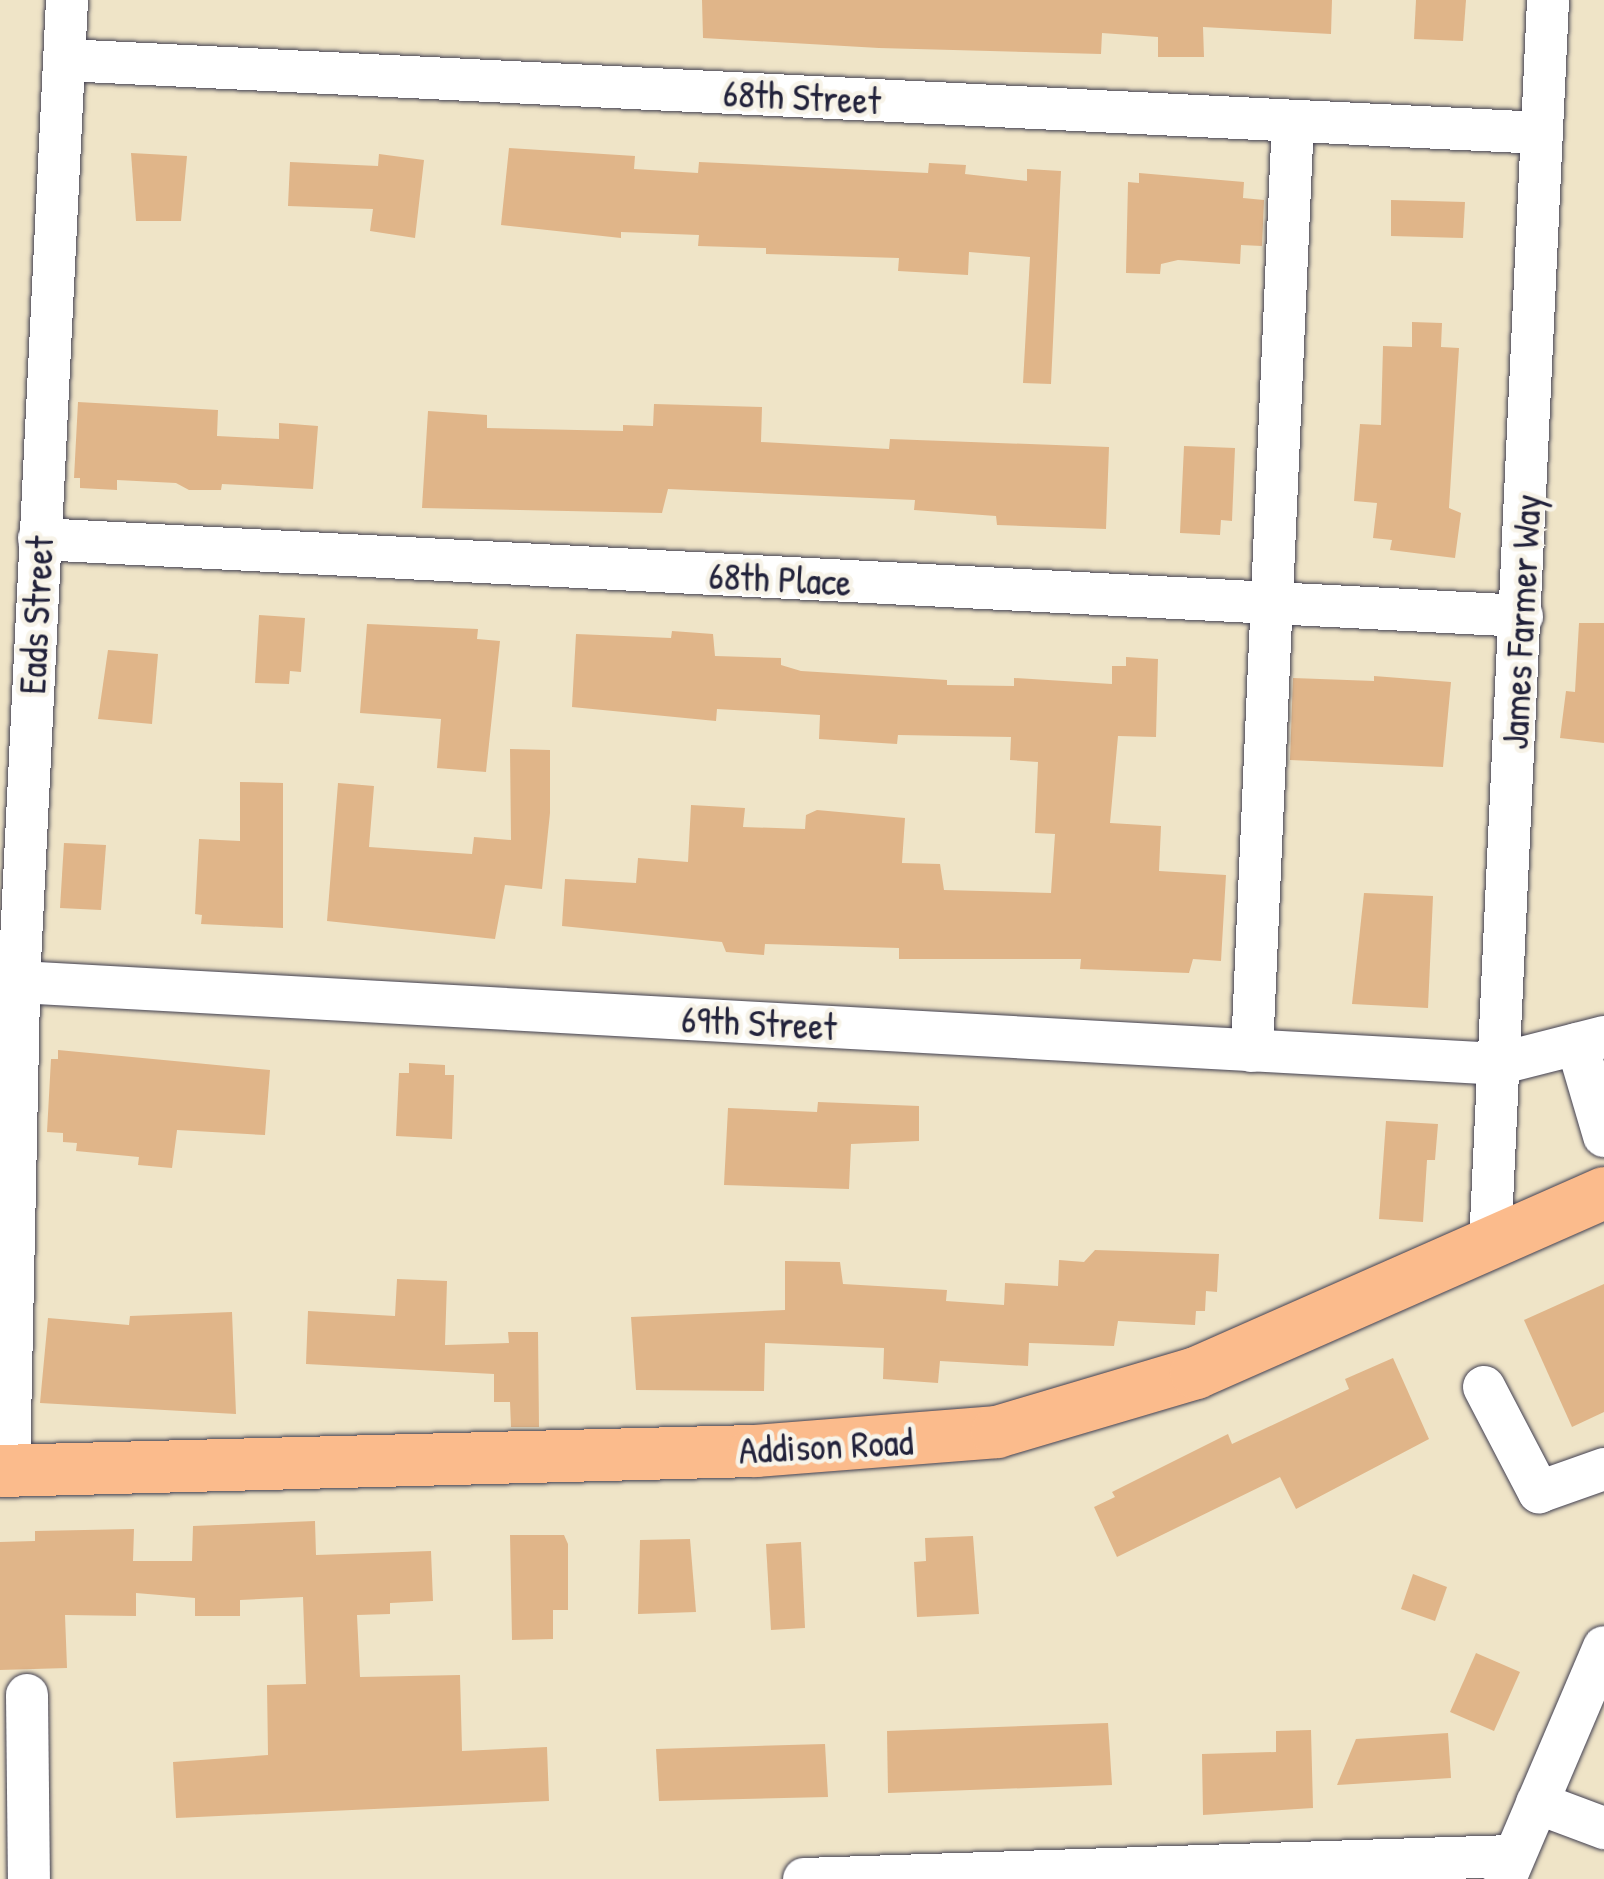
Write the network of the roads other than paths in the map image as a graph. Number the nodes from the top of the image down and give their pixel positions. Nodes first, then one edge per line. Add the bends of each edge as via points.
1 (66, 0) edge
2 (1548, 0) edge
3 (65, 60) junction
4 (1294, 121) junction
5 (1540, 132) junction
6 (39, 540) junction
7 (1268, 605) junction
8 (1522, 616) junction
9 (13, 991) edge
10 (1590, 1040) edge
11 (1252, 1051) junction
12 (1498, 1064) junction
13 (1604, 1136) edge
14 (1604, 1193) edge
15 (1490, 1244) junction
16 (1484, 1387) dead end
17 (1604, 1469) edge
18 (4, 1471) edge
19 (1604, 1647) edge
20 (27, 1695) dead end
21 (1589, 1722) edge
22 (1537, 1803) junction
23 (1604, 1828) edge
24 (1510, 1868) edge
25 (29, 1879) edge
26 (804, 1879) edge

1 - 3 street, Eads Street
2 - 5 street, James Farmer Way
3 - 4 street, 68th Street
3 - 6 street, Eads Street
4 - 5 street, 68th Street
4 - 7 street
5 - 8 street, James Farmer Way
6 - 7 street, 68th Place
6 - 9 street, Eads Street
7 - 8 street, 68th Place
7 - 11 street
8 - 12 street, James Farmer Way
9 - 11 street, 69th Street
9 - 18 street, Eads Street
10 - 12 street, 69th Street
10 - 13 street
11 - 12 street, 69th Street
12 - 15 street, James Farmer Way
14 - 15 main road, Addison Road
15 - 18 main road, Addison Road via 1196,1373 997,1432 756,1451
16 - 17 street via 1538,1492
19 - 21 street
20 - 25 street
21 - 22 street
22 - 23 street
22 - 24 street
24 - 26 street

